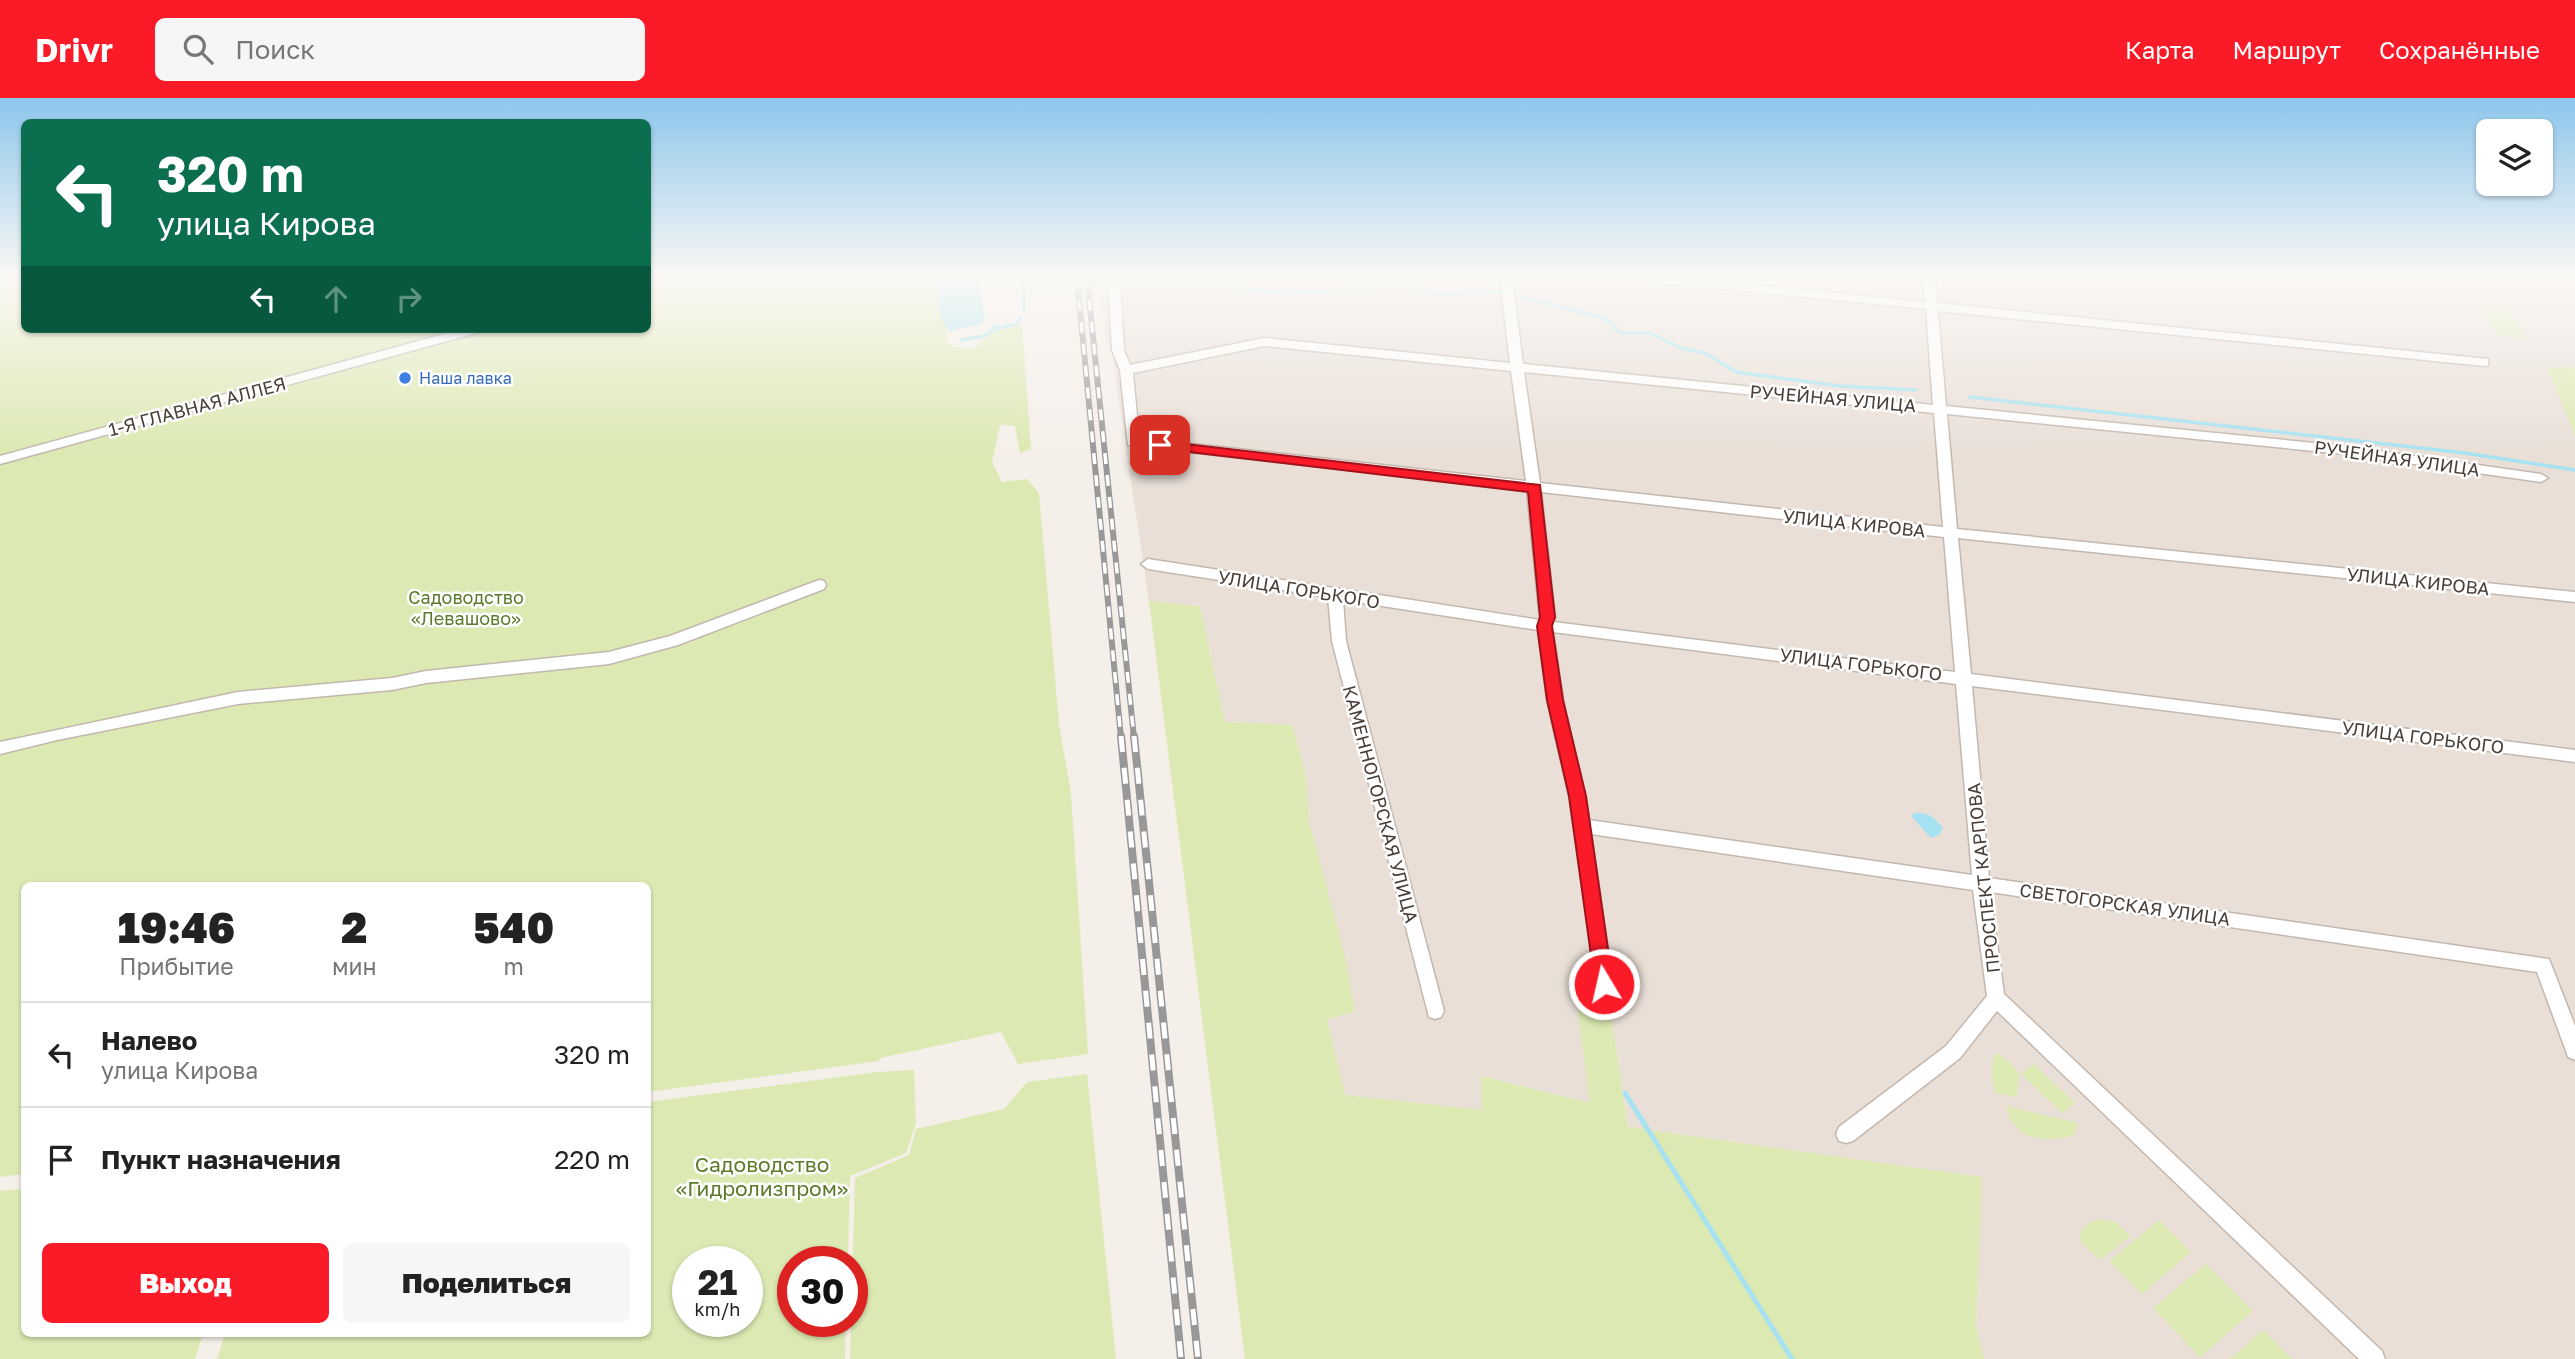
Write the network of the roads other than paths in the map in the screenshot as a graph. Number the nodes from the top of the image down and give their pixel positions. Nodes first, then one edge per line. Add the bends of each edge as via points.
1 (447, 337) edge
2 (1117, 337) edge
3 (1513, 337) edge
4 (1934, 337) edge
5 (2223, 337) edge
6 (2484, 362) dead end
7 (1516, 368) junction
8 (1126, 370) junction
9 (1940, 408) junction
10 (0, 460) edge
11 (2541, 478) dead end
12 (1535, 488) junction
13 (1952, 533) junction
14 (1148, 564) dead end
15 (819, 584) dead end
16 (1335, 595) junction
17 (2575, 597) edge
18 (1545, 626) junction
19 (1964, 677) junction
20 (0, 748) edge
21 (2575, 756) edge
22 (1581, 826) junction
23 (1981, 883) junction
24 (1604, 984) dead end
25 (1996, 998) junction
26 (1435, 1011) dead end
27 (2575, 1051) edge
28 (1846, 1134) dead end
29 (2374, 1359) edge

1 - 10 street, 1-Я ГЛАВНАЯ АЛЛЕЯ
2 - 8 street
3 - 7 street
4 - 9 street, ПРОСПЕКТ КАРПОВА
5 - 6 street
7 - 8 street, РУЧЕЙНАЯ УЛИЦА via 1264,342
7 - 9 street, РУЧЕЙНАЯ УЛИЦА
7 - 12 street
8 - 12 street, УЛИЦА КИРОВА via 1133,442
9 - 11 street, РУЧЕЙНАЯ УЛИЦА via 2344,450
9 - 13 street, ПРОСПЕКТ КАРПОВА
12 - 13 street, УЛИЦА КИРОВА
12 - 18 street via 1548,617
13 - 17 street, УЛИЦА КИРОВА
13 - 19 street, ПРОСПЕКТ КАРПОВА
14 - 16 street, УЛИЦА ГОРЬКОГО
15 - 20 street via 673,641 609,658 237,698
16 - 18 street, УЛИЦА ГОРЬКОГО
16 - 26 street, КАМЕННОГОРСКАЯ УЛИЦА via 1339,641
18 - 19 street, УЛИЦА ГОРЬКОГО
18 - 22 street
19 - 21 street, УЛИЦА ГОРЬКОГО
19 - 23 street, ПРОСПЕКТ КАРПОВА
22 - 23 street, СВЕТОГОРСКАЯ УЛИЦА
22 - 24 street
23 - 25 street, ПРОСПЕКТ КАРПОВА
23 - 27 street, СВЕТОГОРСКАЯ УЛИЦА via 2543,965
25 - 28 street via 1953,1052
25 - 29 street, ПРОСПЕКТ КАРПОВА

